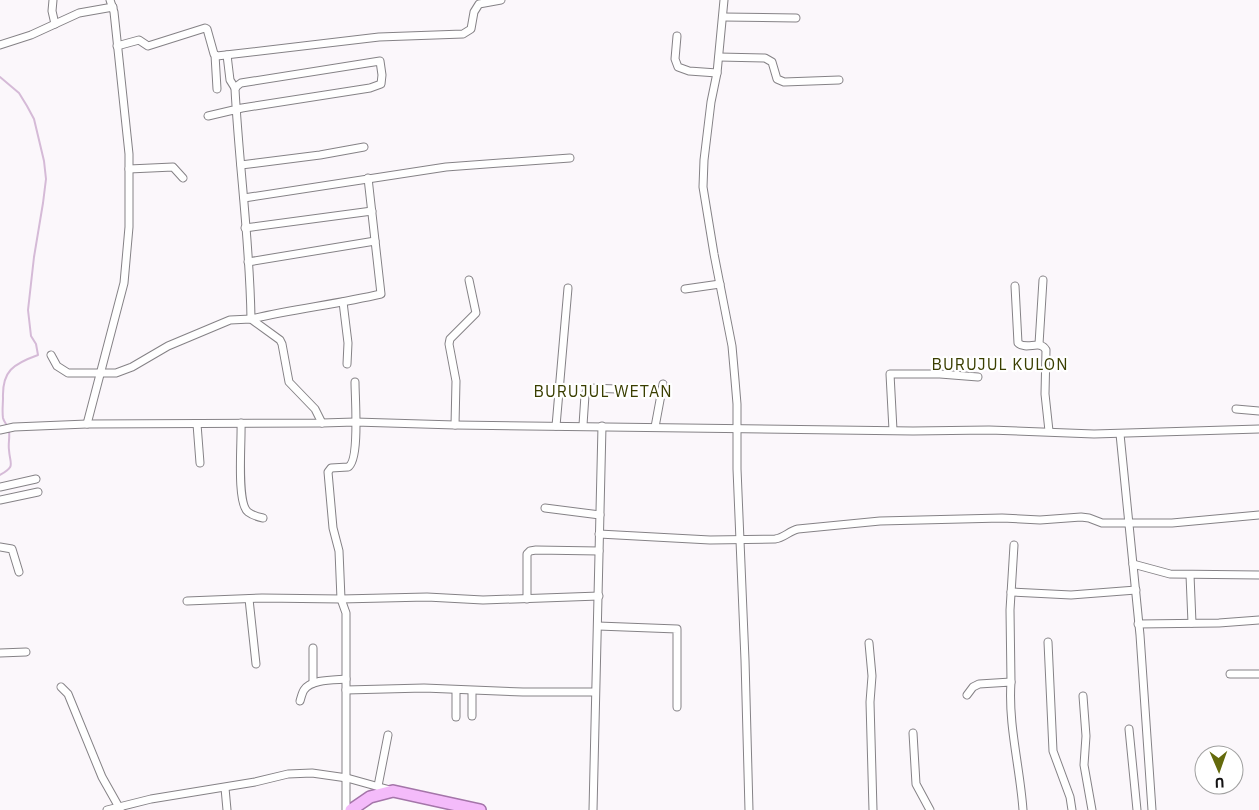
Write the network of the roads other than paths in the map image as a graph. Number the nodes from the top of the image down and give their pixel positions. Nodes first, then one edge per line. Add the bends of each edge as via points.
1 (52, 0) edge
2 (501, 0) edge
3 (724, 0) edge
4 (111, 4) edge
5 (723, 17) junction
6 (796, 18) dead end
7 (55, 24) junction
8 (677, 36) dead end
9 (0, 45) edge
10 (117, 46) junction
11 (215, 55) junction
12 (227, 55) junction
13 (719, 57) junction
14 (717, 73) junction
15 (839, 80) dead end
16 (235, 88) junction
17 (217, 89) dead end
18 (236, 110) junction
19 (208, 116) dead end
20 (364, 147) dead end
21 (570, 158) dead end
22 (241, 165) junction
23 (129, 169) junction
24 (183, 178) dead end
25 (368, 178) junction
26 (244, 198) junction
27 (372, 211) junction
28 (245, 228) junction
29 (375, 241) junction
30 (248, 262) junction
31 (469, 280) dead end
32 (1043, 280) dead end
33 (720, 284) junction
34 (1015, 286) dead end
35 (568, 288) dead end
36 (685, 289) dead end
37 (343, 302) junction
38 (251, 319) junction
39 (1039, 344) junction
40 (51, 355) dead end
41 (347, 364) dead end
42 (99, 374) junction
43 (978, 377) dead end
44 (355, 382) dead end
45 (663, 384) dead end
46 (616, 390) dead end
47 (1236, 409) dead end
48 (1259, 411) edge
49 (355, 422) junction
50 (241, 423) junction
51 (322, 423) junction
52 (87, 424) junction
53 (196, 424) junction
54 (455, 425) junction
55 (583, 425) junction
56 (556, 426) junction
57 (602, 426) junction
58 (655, 427) junction
59 (736, 428) junction
60 (1, 429) edge
61 (1259, 429) edge
62 (893, 430) junction
63 (1049, 431) junction
64 (1120, 434) junction
65 (200, 462) dead end
66 (36, 479) dead end
67 (0, 486) edge
68 (38, 492) dead end
69 (0, 500) edge
70 (545, 508) dead end
71 (600, 515) junction
72 (1259, 515) edge
73 (263, 518) dead end
74 (1130, 523) junction
75 (599, 534) junction
76 (740, 540) junction
77 (1014, 545) dead end
78 (0, 547) edge
79 (599, 551) junction
80 (1133, 564) junction
81 (20, 572) dead end
82 (1190, 575) junction
83 (1259, 575) edge
84 (1136, 590) junction
85 (1011, 592) junction
86 (599, 596) junction
87 (249, 599) junction
88 (341, 599) junction
89 (527, 599) junction
90 (187, 601) dead end
91 (1259, 620) edge
92 (1192, 623) junction
93 (1138, 624) junction
94 (598, 626) junction
95 (1048, 642) dead end
96 (869, 643) dead end
97 (313, 648) dead end
98 (26, 652) dead end
99 (0, 653) edge
100 (256, 664) dead end
101 (1230, 674) dead end
102 (1259, 674) edge
103 (346, 679) junction
104 (1011, 682) junction
105 (313, 683) junction
106 (62, 687) dead end
107 (346, 690) junction
108 (456, 690) junction
109 (472, 691) junction
110 (596, 692) junction
111 (968, 695) dead end
112 (1083, 696) dead end
113 (300, 701) dead end
114 (677, 707) dead end
115 (456, 716) dead end
116 (472, 716) dead end
117 (1129, 729) dead end
118 (913, 733) dead end
119 (388, 735) dead end
120 (347, 778) junction
121 (378, 786) junction
122 (225, 788) junction
123 (393, 791) junction
124 (120, 808) edge
125 (107, 810) edge
126 (227, 810) edge
127 (346, 810) edge
128 (351, 810) edge
129 (480, 810) edge
130 (593, 810) edge
131 (749, 810) edge
132 (873, 810) edge
133 (930, 810) edge
134 (1022, 810) edge
135 (1072, 810) edge
136 (1092, 810) edge
137 (1137, 810) edge
138 (1152, 810) edge

1 - 7 street
2 - 12 street via 479,4 471,29 463,34 379,37
3 - 5 street
4 - 7 street
4 - 10 street
5 - 6 street
5 - 13 street
7 - 9 street
8 - 14 street via 675,59 678,67
10 - 11 street via 139,40 148,46 206,28
10 - 23 street
11 - 12 street
11 - 17 street
12 - 16 street via 230,80
13 - 14 street
13 - 15 street via 765,58 772,62 777,79 784,82
14 - 33 street via 703,187
16 - 18 street
16 - 18 street via 240,83 380,61 381,84 370,88
18 - 19 street
18 - 22 street
20 - 22 street
21 - 25 street via 446,167
22 - 26 street
23 - 24 street via 173,167
23 - 42 street via 130,218 124,284
25 - 26 street
25 - 27 street
26 - 28 street
27 - 28 street
27 - 29 street
28 - 30 street
29 - 30 street
29 - 37 street via 381,294
30 - 38 street
31 - 54 street via 476,313 450,339 449,344 456,380
32 - 39 street
33 - 36 street
33 - 59 street via 736,380
34 - 39 street via 1018,343 1023,346
35 - 56 street
37 - 38 street
37 - 41 street
38 - 42 street via 226,320 168,346 126,370
38 - 51 street via 280,340 289,382 315,409
39 - 63 street via 1046,350 1045,394
40 - 42 street via 57,366 66,372
42 - 52 street
43 - 62 street via 890,374
44 - 49 street
45 - 58 street
46 - 55 street via 588,388
47 - 48 street
49 - 51 street
49 - 54 street
49 - 88 street via 352,465 329,468 328,472
50 - 51 street
50 - 53 street
50 - 73 street via 239,472 245,508 248,513
52 - 53 street
52 - 60 street
53 - 65 street
54 - 56 street
55 - 56 street
55 - 57 street
57 - 58 street
57 - 71 street
58 - 59 street
59 - 62 street
59 - 76 street
61 - 64 street
62 - 63 street
63 - 64 street
64 - 74 street
66 - 67 street
68 - 69 street
70 - 71 street
71 - 75 street
72 - 74 street via 1172,523
74 - 76 street via 1080,517 880,521 798,529 778,539
74 - 80 street
75 - 76 street
75 - 79 street
76 - 131 street
77 - 85 street
78 - 81 street via 12,549
79 - 86 street
79 - 89 street via 529,552
80 - 82 street via 1170,574
80 - 84 street
82 - 83 street
82 - 92 street
84 - 85 street via 1071,595
84 - 93 street
85 - 104 street
86 - 89 street
86 - 94 street
87 - 88 street
87 - 90 street
87 - 100 street
88 - 89 street
88 - 103 street via 346,613
91 - 92 street
92 - 93 street
93 - 138 street
94 - 110 street
94 - 114 street via 677,629
95 - 135 street via 1053,751
96 - 132 street
97 - 105 street
98 - 99 street
101 - 102 street
103 - 105 street
103 - 107 street
104 - 111 street via 979,684
104 - 134 street via 1011,718
105 - 113 street via 304,689
106 - 124 street via 68,694 98,768
107 - 108 street
107 - 120 street
108 - 109 street
108 - 115 street
109 - 110 street
109 - 116 street
110 - 130 street
112 - 136 street via 1084,766
117 - 137 street
118 - 133 street via 915,780
119 - 121 street
120 - 121 street
120 - 122 street via 312,773 284,774
120 - 127 street
121 - 123 street
122 - 124 street via 190,792
122 - 126 street
123 - 128 highway via 370,797
123 - 129 highway
124 - 125 street

